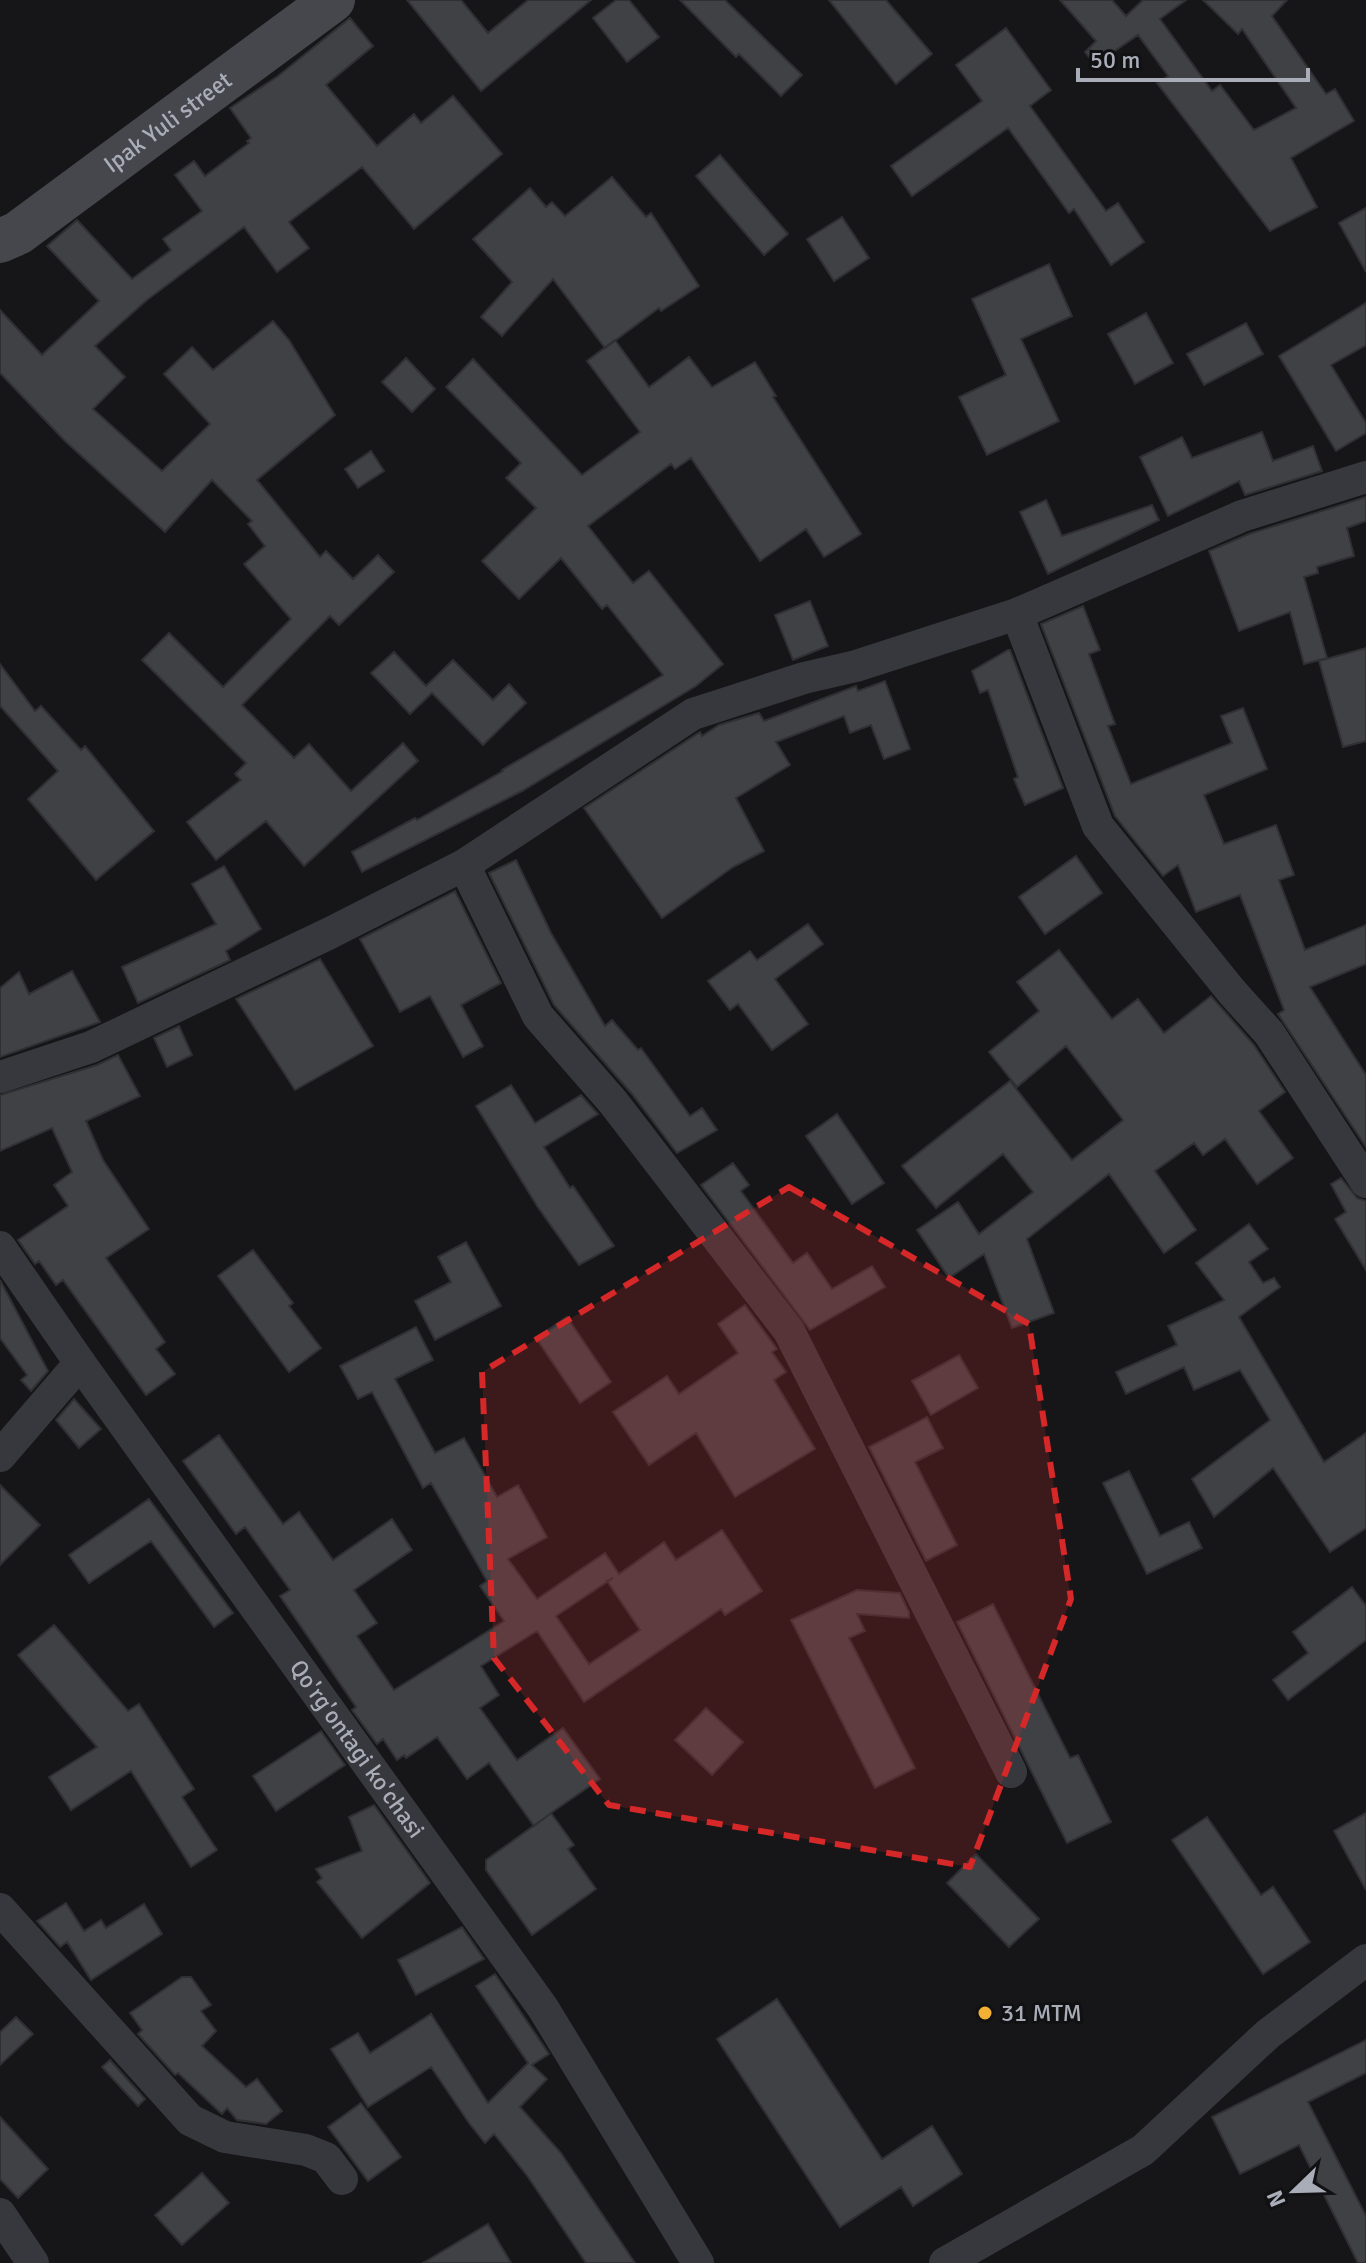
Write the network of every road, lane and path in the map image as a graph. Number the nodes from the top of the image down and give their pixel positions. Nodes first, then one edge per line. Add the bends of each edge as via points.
1 (333, 0) edge
2 (0, 241) edge
3 (1366, 477) edge
4 (1017, 614) junction
5 (464, 865) junction
6 (0, 1077) edge
7 (1366, 1182) edge
8 (0, 1247) edge
9 (80, 1363) junction
10 (0, 1456) edge
11 (1011, 1772) dead end
12 (0, 1909) edge
13 (1366, 1960) edge
14 (342, 2179) dead end
15 (0, 2214) edge
16 (33, 2263) edge
17 (698, 2263) edge
18 (945, 2263) edge

1 - 2 main road, Ipak Yuli street via 18,233
3 - 4 street via 1242,516
4 - 5 street via 693,714
4 - 7 street via 1098,826 1269,1033
5 - 6 street via 91,1047
5 - 11 street via 538,1016 613,1102 789,1331
8 - 9 street, Qo'rg'ontagi ko'chasi
9 - 10 street
9 - 17 street, Qo'rg'ontagi ko'chasi via 543,2008
12 - 14 street via 190,2120 225,2137 306,2150 326,2158
13 - 18 street via 1268,2034 1143,2150
15 - 16 street

